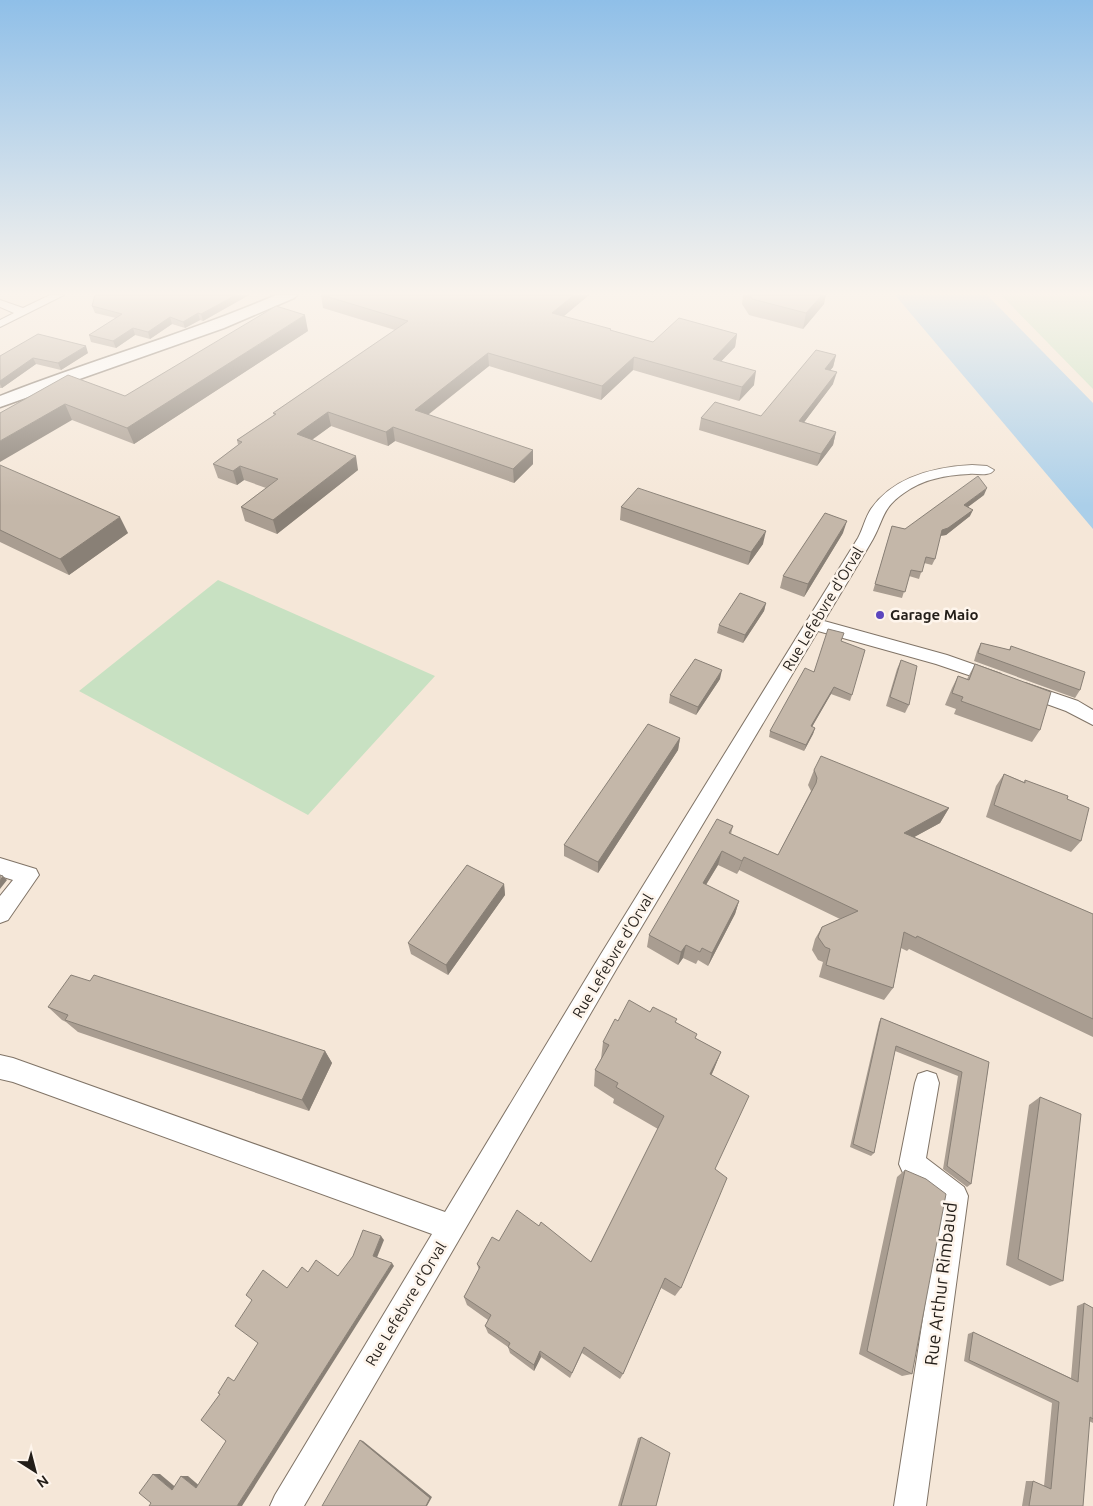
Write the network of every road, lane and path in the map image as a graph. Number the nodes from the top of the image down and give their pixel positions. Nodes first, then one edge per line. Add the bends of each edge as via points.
1 (98, 365) edge
2 (0, 402) edge
3 (987, 470) dead end
4 (814, 624) junction
5 (1093, 718) edge
6 (0, 867) edge
7 (0, 913) edge
8 (0, 1067) edge
9 (927, 1082) dead end
10 (450, 1228) junction
11 (286, 1506) edge
12 (910, 1506) edge

1 - 2 main road
3 - 4 street, Rue Lefebvre d'Orval via 961,468 928,475 884,503
4 - 5 street via 964,666 1072,706
4 - 10 street, Rue Lefebvre d'Orval
6 - 7 street via 29,875
8 - 10 street
9 - 12 street, Rue Arthur Rimbaud via 912,1164 955,1196
10 - 11 street, Rue Lefebvre d'Orval

